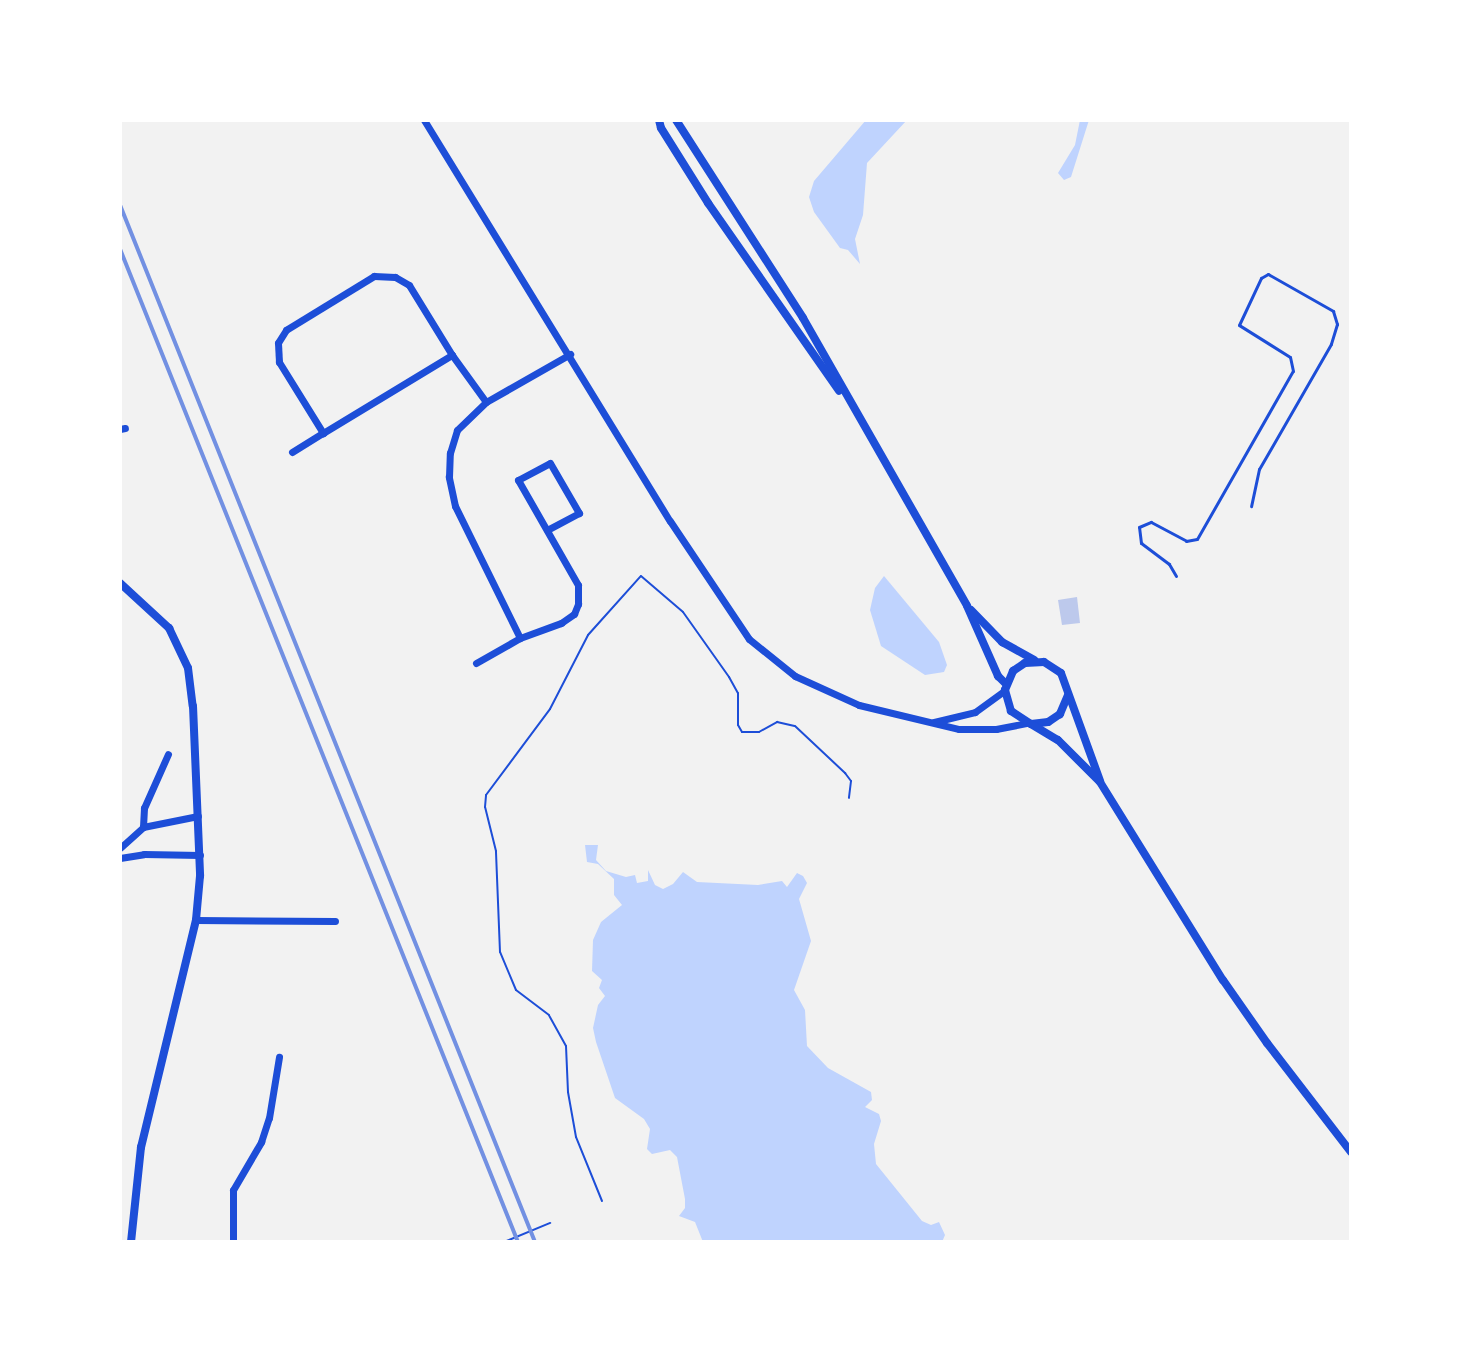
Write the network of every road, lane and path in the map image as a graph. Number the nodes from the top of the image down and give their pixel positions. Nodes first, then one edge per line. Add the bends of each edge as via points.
1 (424, 120) edge
2 (659, 120) edge
3 (676, 120) edge
4 (570, 354) junction
5 (452, 355) junction
6 (486, 402) junction
7 (851, 408) junction
8 (323, 433) junction
9 (292, 452) dead end
10 (1251, 506) dead end
11 (547, 530) junction
12 (1176, 576) dead end
13 (120, 583) edge
14 (967, 606) junction
15 (520, 638) junction
16 (1035, 661) junction
17 (476, 663) dead end
18 (1005, 687) junction
19 (1068, 695) junction
20 (934, 722) junction
21 (1029, 723) junction
22 (168, 754) dead end
23 (1100, 782) junction
24 (849, 798) dead end
25 (198, 816) junction
26 (143, 827) junction
27 (120, 848) edge
28 (200, 855) junction
29 (120, 858) edge
30 (196, 920) junction
31 (335, 921) dead end
32 (279, 1057) dead end
33 (1351, 1152) edge
34 (602, 1201) dead end
35 (550, 1223) dead end
36 (131, 1242) edge
37 (233, 1242) edge
38 (504, 1242) edge

1 - 4 street
2 - 7 street via 708,203
3 - 7 street via 803,318
4 - 6 street
4 - 20 street via 670,521 749,639 821,690 890,714
5 - 6 street
5 - 8 street
5 - 8 street via 409,285 395,277 374,276 286,330 278,343 279,362
6 - 15 street via 457,430 449,477 455,506
7 - 14 street
8 - 9 street
10 - 12 lane via 1259,469 1331,344 1337,324 1333,311 1268,274 1261,278 1239,325 1290,357 1293,371 1197,539 1186,541 1151,522 1139,527 1141,543
11 - 11 street via 518,480 550,463 579,513
11 - 15 street via 578,585 578,604 561,623
13 - 25 street via 156,614 183,653 193,706
14 - 16 street via 1002,642
14 - 18 street
15 - 17 street
16 - 18 street via 1013,671
16 - 19 street via 1061,673
18 - 20 street via 975,712
18 - 21 street via 1011,711
19 - 21 street via 1060,714 1048,722
19 - 23 street
20 - 21 street via 968,729
21 - 23 street via 1058,740
22 - 26 street via 144,808
23 - 33 street via 1223,980
24 - 34 path via 851,781 845,773 795,726 777,722 759,732 742,732 738,693 729,677 683,612 641,576 588,635 550,709 486,795 496,851 500,952 516,990 549,1015 566,1046 576,1137
25 - 26 street
25 - 28 street
26 - 27 street
28 - 29 street
28 - 30 street
30 - 31 street
30 - 36 street via 141,1147
32 - 37 street via 261,1142 233,1190
35 - 38 path

